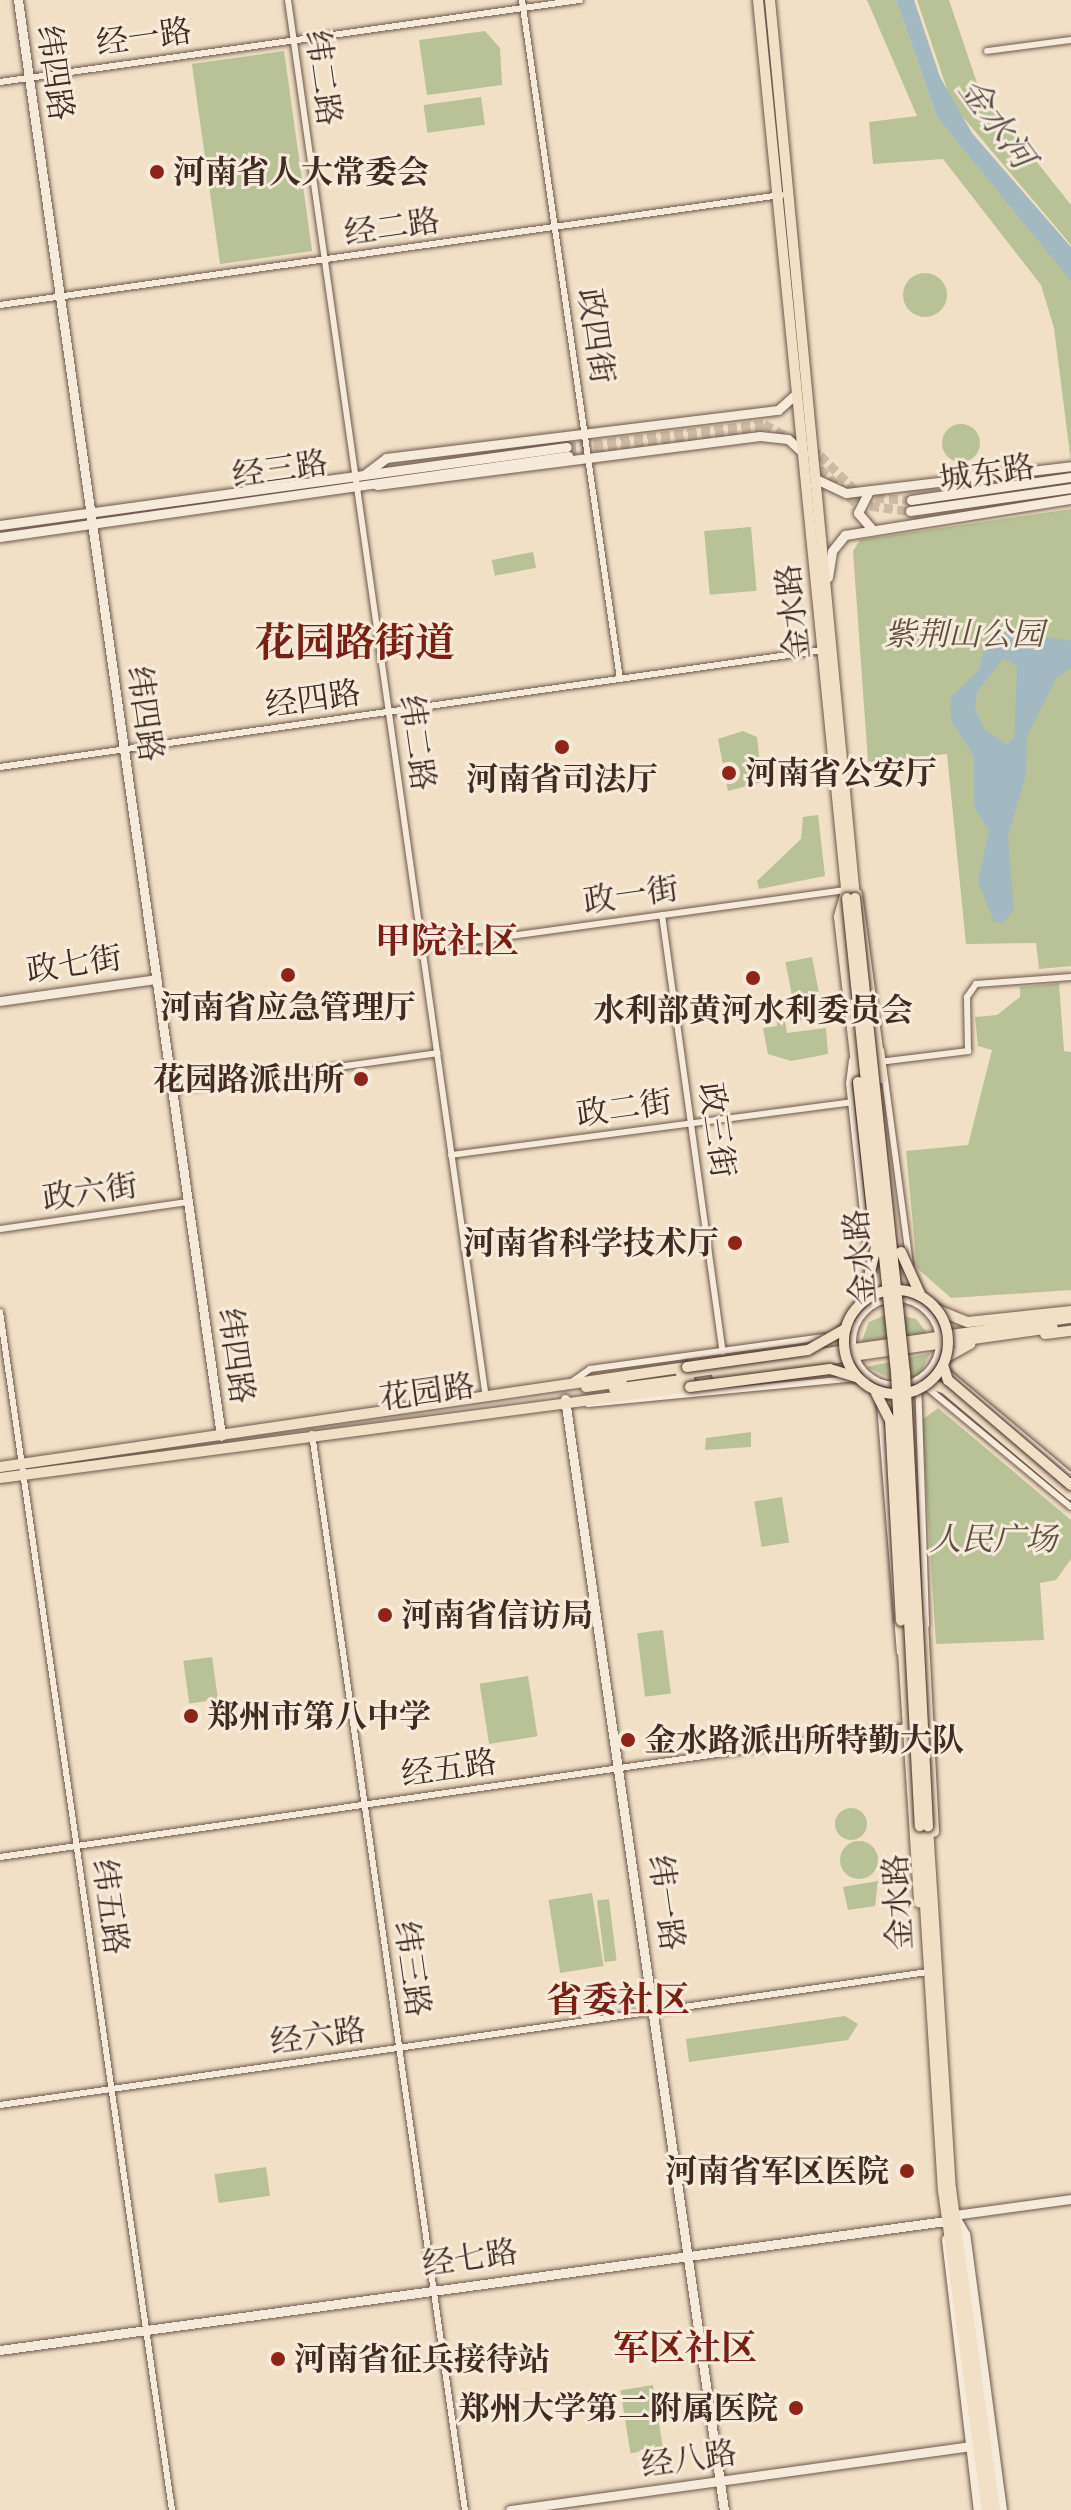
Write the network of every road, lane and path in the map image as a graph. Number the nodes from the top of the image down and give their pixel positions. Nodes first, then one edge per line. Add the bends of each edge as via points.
1 (18, 0) edge
2 (288, 0) edge
3 (580, 0) edge
4 (758, 0) edge
5 (770, 0) edge
6 (523, 4) edge
7 (293, 40) junction
8 (1071, 40) edge
9 (987, 51) dead end
10 (29, 78) junction
11 (0, 82) edge
12 (790, 194) junction
13 (778, 196) junction
14 (556, 228) junction
15 (325, 261) junction
16 (60, 297) junction
17 (0, 305) edge
18 (797, 393) junction
19 (585, 434) junction
20 (567, 452) tunnel mouth
21 (803, 453) junction
22 (589, 461) junction
23 (1071, 466) edge
24 (1071, 477) edge
25 (361, 479) junction
26 (818, 480) junction
27 (1071, 488) edge
28 (873, 490) junction
29 (1071, 499) edge
30 (91, 518) junction
31 (0, 525) edge
32 (873, 530) junction
33 (0, 537) edge
34 (828, 577) junction
35 (823, 650) junction
36 (620, 679) junction
37 (389, 712) junction
38 (124, 750) junction
39 (0, 767) edge
40 (851, 894) junction
41 (662, 915) junction
42 (422, 948) junction
43 (1071, 977) edge
44 (156, 979) junction
45 (0, 1001) edge
46 (878, 1044) junction
47 (854, 1049) junction
48 (437, 1053) junction
49 (887, 1061) junction
50 (172, 1090) junction
51 (851, 1102) junction
52 (691, 1123) junction
53 (451, 1155) junction
54 (188, 1202) junction
55 (0, 1229) edge
56 (919, 1301) junction
57 (861, 1305) junction
58 (873, 1306) junction
59 (935, 1309) junction
60 (1071, 1311) edge
61 (0, 1312) edge
62 (1071, 1318) edge
63 (1071, 1325) edge
64 (852, 1326) junction
65 (1071, 1331) edge
66 (939, 1341) junction
67 (723, 1352) junction
68 (855, 1353) junction
69 (941, 1362) junction
70 (870, 1382) junction
71 (923, 1384) junction
72 (564, 1394) junction
73 (486, 1398) junction
74 (312, 1434) junction
75 (221, 1436) junction
76 (0, 1467) edge
77 (22, 1469) junction
78 (1071, 1476) edge
79 (0, 1478) edge
80 (1071, 1485) edge
81 (1071, 1495) edge
82 (1071, 1507) edge
83 (924, 1648) junction
84 (902, 1659) junction
85 (906, 1727) junction
86 (621, 1768) junction
87 (365, 1805) junction
88 (77, 1846) junction
89 (0, 1857) edge
90 (930, 1938) junction
91 (928, 1972) junction
92 (655, 2011) junction
93 (399, 2048) junction
94 (112, 2089) junction
95 (0, 2105) edge
96 (1071, 2199) edge
97 (950, 2216) junction
98 (688, 2253) junction
99 (956, 2274) junction
100 (433, 2290) junction
101 (146, 2329) junction
102 (0, 2350) edge
103 (969, 2446) junction
104 (982, 2474) junction
105 (720, 2481) junction
106 (172, 2510) edge
107 (465, 2510) edge
108 (510, 2510) edge
109 (724, 2510) edge
110 (978, 2510) edge
111 (987, 2510) edge
112 (995, 2510) edge
113 (1002, 2510) edge

1 - 10 street, 纬四路
2 - 7 street, 纬二路
3 - 6 street, 经一路
4 - 13 main road, 金水路
5 - 12 main road, 金水路
6 - 7 street, 经一路
6 - 14 street, 政四街
7 - 10 street, 经一路
7 - 15 street, 纬二路
8 - 9 street
10 - 11 street, 经一路
10 - 16 street, 纬四路
12 - 13 street, 经二路
12 - 26 main road, 金水路
13 - 14 street, 经二路
13 - 18 main road, 金水路
14 - 15 street, 经二路
14 - 19 street, 政四街
15 - 16 street, 经二路
15 - 25 street, 纬二路
16 - 17 street, 经二路
16 - 30 street, 纬四路
18 - 19 street via 778,410
18 - 21 main road, 金水路
19 - 22 street, 政四街
19 - 25 street via 386,458
20 - 25 street, 经三路
21 - 22 street via 778,435
21 - 35 main road, 金水路
22 - 25 street via 395,488
22 - 36 street, 政四街
23 - 28 street
24 - 27 street, 城东路 via 911,506
25 - 30 street, 经三路
25 - 37 street, 纬二路
26 - 28 street via 838,493
26 - 34 main road, 金水路
28 - 32 street via 857,506
29 - 32 street
30 - 31 street, 经三路
30 - 33 street, 经三路
30 - 38 street, 纬四路
32 - 34 street via 839,539
34 - 40 main road, 金水路
35 - 36 street, 经四路
35 - 40 main road, 金水路
36 - 37 street, 经四路
37 - 38 street, 经四路
37 - 42 street, 纬二路
38 - 39 street, 经四路
38 - 44 street, 纬四路
40 - 41 street, 政一街
40 - 46 main road
40 - 47 main road via 839,917
40 - 90 main road, 金水路, bridge via 899,1297
41 - 42 street, 政一街
41 - 52 street, 政三街
42 - 48 street, 纬二路
43 - 49 street via 976,984 967,997 968,1051
44 - 45 street, 政七街
44 - 50 street, 纬四路
46 - 49 street
46 - 56 main road, bridge via 902,1262
47 - 51 street
47 - 57 main road, bridge via 876,1247
48 - 50 street
48 - 53 street, 纬二路
49 - 56 street
50 - 54 street, 纬四路
51 - 52 street, 政二街
51 - 58 street
52 - 53 street, 政二街
52 - 67 street, 政三街
53 - 73 street, 纬二路
54 - 55 street, 政六街
54 - 75 street, 纬四路
56 - 57 main road, bridge via 889,1291
56 - 58 street
56 - 59 main road, bridge
56 - 66 street
57 - 64 main road, bridge
58 - 64 street
59 - 60 main road via 968,1322
59 - 69 main road, bridge via 947,1336
61 - 77 street, 纬五路
62 - 66 main road
63 - 66 main road
64 - 67 street via 800,1343
64 - 68 street
64 - 70 main road, bridge via 846,1355
64 - 72 main road, 花园路, bridge via 808,1350 687,1367
65 - 69 main road via 971,1344
66 - 68 main road
66 - 69 street
67 - 72 street via 590,1369
68 - 70 street
68 - 72 main road
69 - 71 main road, bridge
69 - 78 street
69 - 80 main road, bridge via 948,1380
70 - 71 main road, 花园路, bridge via 900,1394
70 - 72 street via 601,1407
70 - 72 main road, 花园路, bridge via 830,1369 690,1387
70 - 84 street via 893,1634
70 - 84 main road, bridge via 890,1420
71 - 81 main road via 945,1389
71 - 82 street
71 - 83 street via 929,1598
71 - 83 main road, bridge via 912,1431
72 - 73 main road, 花园路
72 - 74 main road, 花园路
72 - 86 street, 纬一路
73 - 75 main road, 花园路
74 - 77 main road, 花园路
74 - 87 street, 纬三路
75 - 77 main road, 花园路
76 - 77 main road, 花园路
77 - 79 main road, 花园路
77 - 88 street, 纬五路
83 - 90 main road
84 - 85 main road
85 - 86 street, 经五路
85 - 90 main road via 913,1872
86 - 87 street, 经五路
86 - 92 street, 纬一路
87 - 88 street, 经五路
87 - 93 street, 纬三路
88 - 89 street, 经五路
88 - 94 street, 纬五路
90 - 91 main road, 金水路
90 - 97 main road, 金水路
91 - 92 street, 经六路
91 - 97 main road, 金水路
92 - 93 street, 经六路
92 - 98 street, 纬一路
93 - 94 street, 经六路
93 - 100 street, 纬三路
94 - 95 street, 经六路
94 - 101 street, 纬五路
96 - 97 street, 经七路
97 - 98 street, 经七路
97 - 99 main road, 金水路
97 - 103 street
97 - 113 street via 965,2234
98 - 100 street, 经七路
98 - 105 street, 纬一路
99 - 104 main road, 金水路
99 - 112 main road, 金水路
100 - 101 street, 经七路
100 - 107 street, 纬三路
101 - 102 street, 经七路
101 - 106 street, 纬五路
103 - 105 street, 经八路
103 - 110 street
104 - 110 street
104 - 111 main road, 金水路
105 - 108 street, 经八路
105 - 109 street, 纬一路

